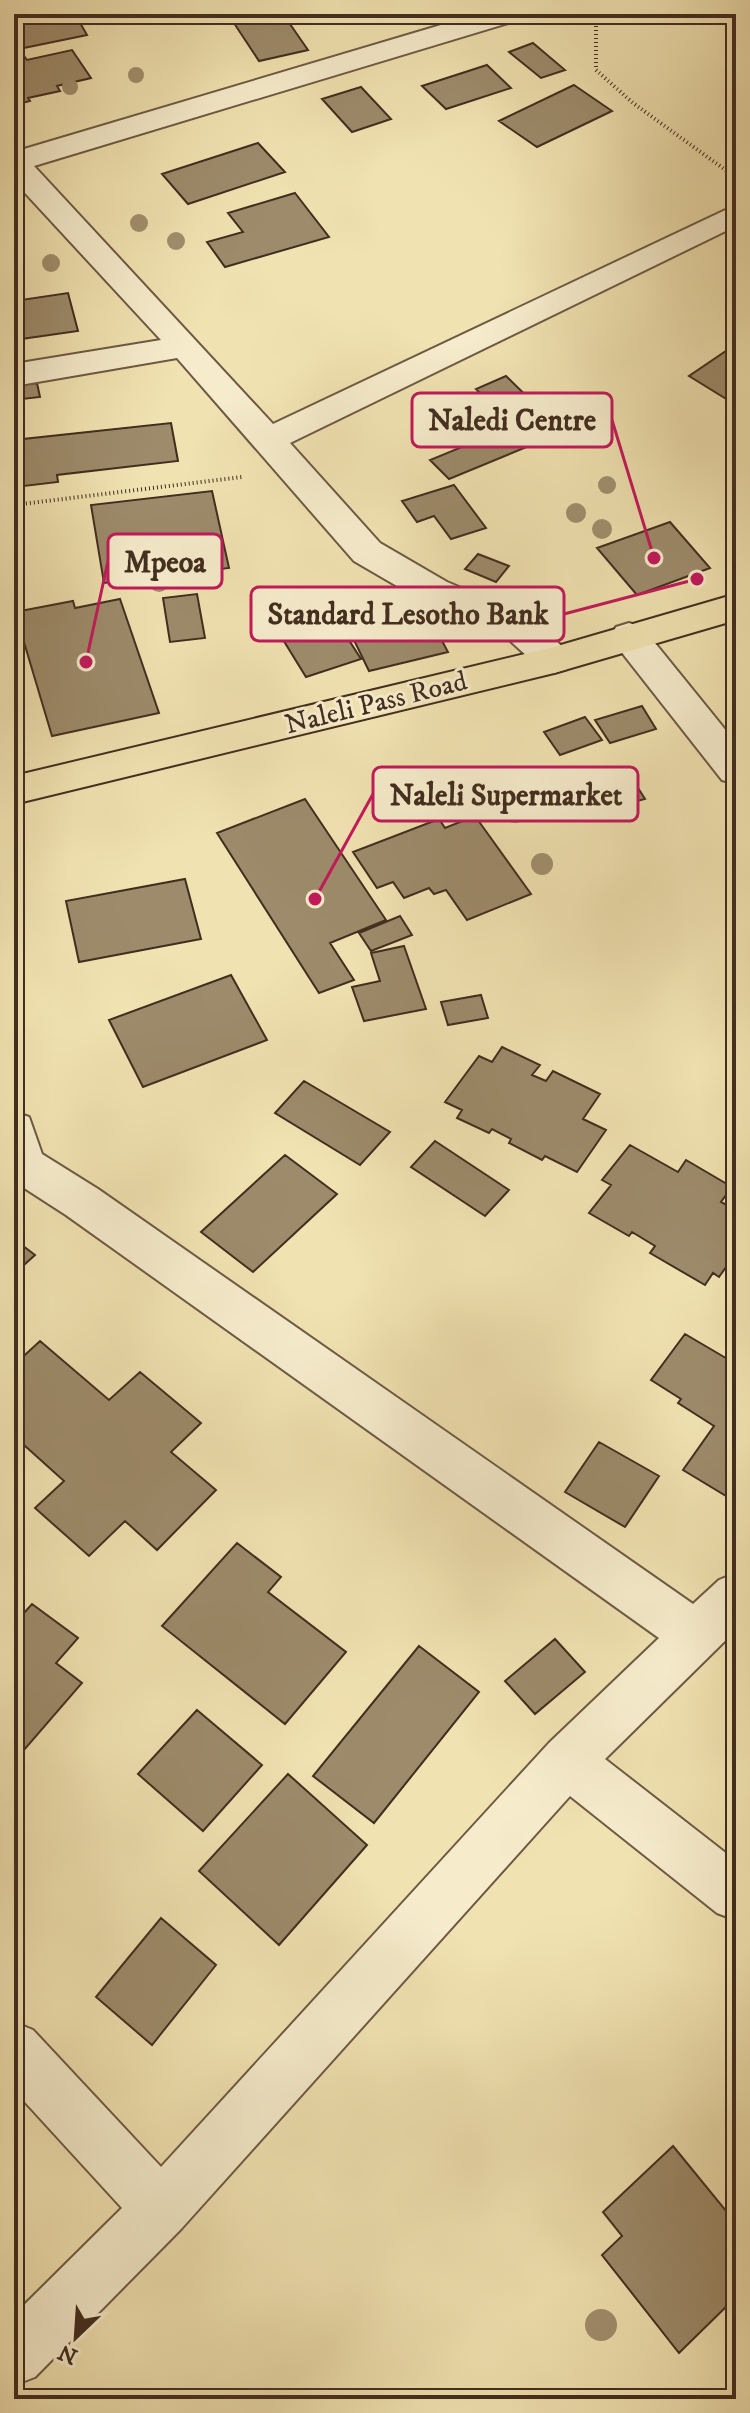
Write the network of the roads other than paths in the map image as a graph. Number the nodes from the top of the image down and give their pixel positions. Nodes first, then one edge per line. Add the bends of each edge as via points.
1 (508, 14) edge
2 (14, 163) edge
3 (736, 214) edge
4 (185, 346) junction
5 (14, 375) edge
6 (267, 440) junction
7 (736, 607) edge
8 (629, 636) junction
9 (554, 660) junction
10 (736, 770) edge
11 (14, 790) edge
12 (17, 1154) edge
13 (736, 1596) edge
14 (696, 1635) junction
15 (567, 1761) junction
16 (736, 1894) edge
17 (14, 2049) edge
18 (161, 2209) junction
19 (14, 2356) edge

1 - 2 street
2 - 4 street
3 - 6 street
4 - 5 street
4 - 6 street
6 - 9 street via 367,552 434,591 517,626
7 - 8 main road, Naleli Pass Road
8 - 9 main road, Naleli Pass Road
8 - 10 street
9 - 11 main road, Naleli Pass Road
12 - 14 street
13 - 14 street
14 - 15 street
15 - 16 street
15 - 18 street
17 - 18 street
18 - 19 street

